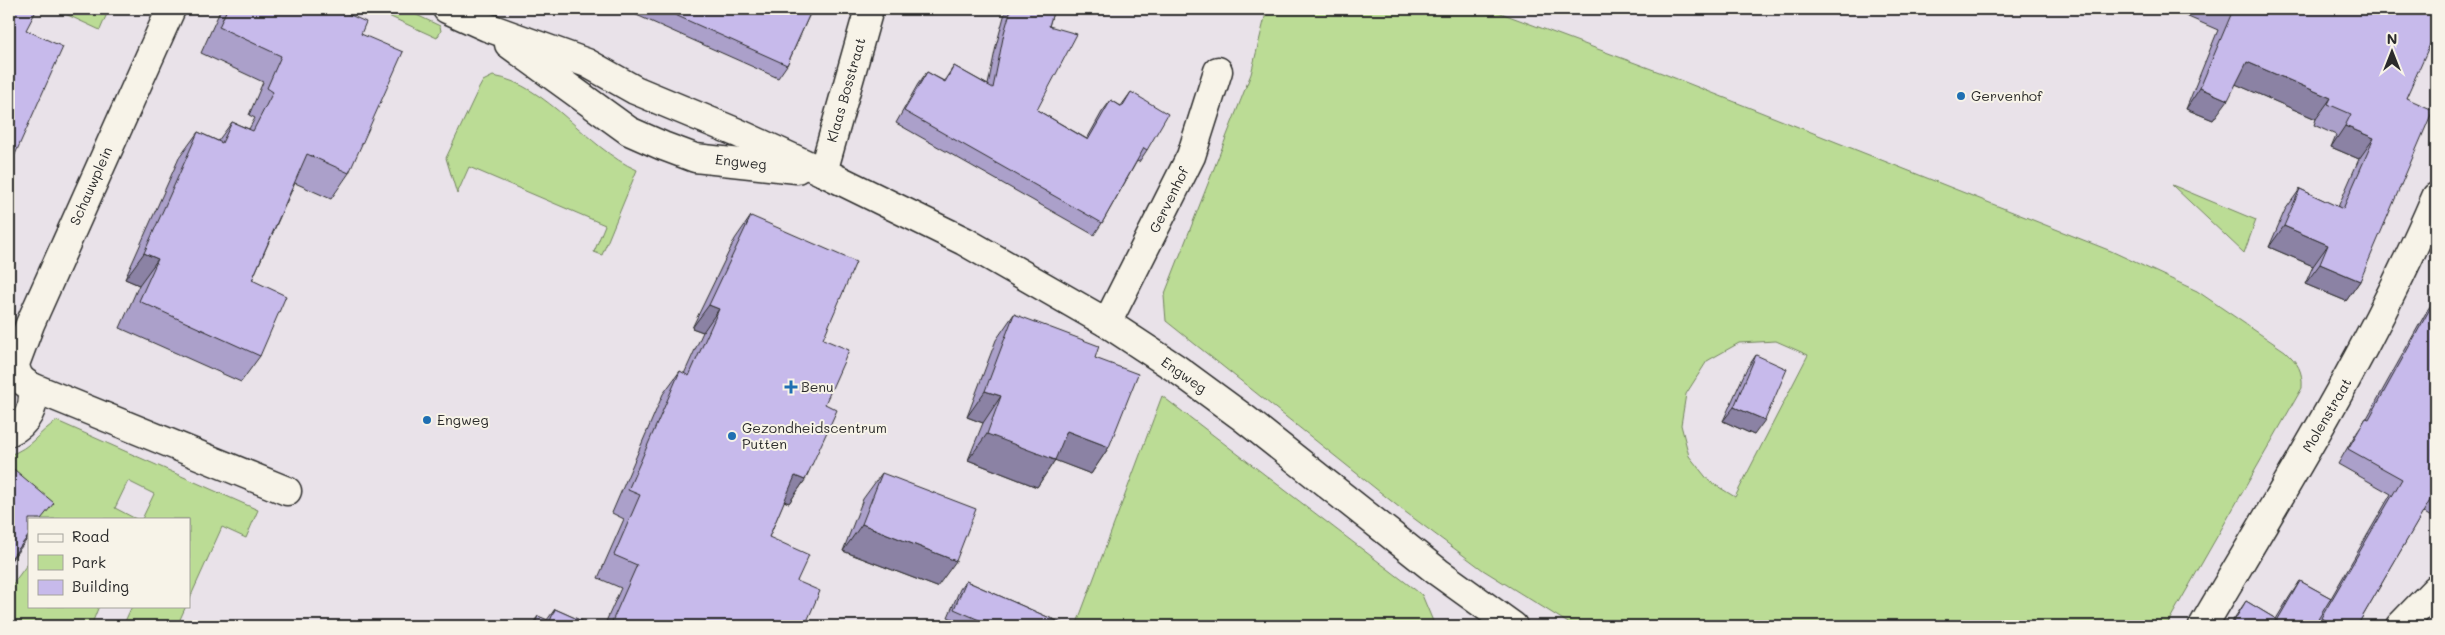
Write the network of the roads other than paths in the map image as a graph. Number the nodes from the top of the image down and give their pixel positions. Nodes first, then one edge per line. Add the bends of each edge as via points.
1 (171, 9) edge
2 (447, 9) edge
3 (869, 9) edge
4 (487, 27) junction
5 (1218, 71) dead end
6 (823, 172) junction
7 (2436, 196) edge
8 (1107, 322) junction
9 (12, 363) edge
10 (32, 387) junction
11 (9, 432) edge
12 (287, 491) dead end
13 (2436, 589) edge
14 (1513, 626) edge
15 (2203, 626) edge
16 (2400, 626) edge

1 - 9 street, Schauwplein
2 - 4 street, Engweg
3 - 6 street, Klaas Bosstraat
4 - 6 street, Engweg via 587,63 635,90
4 - 6 street, Engweg via 629,131 662,146 695,158
5 - 8 street, Gervenhof via 1191,156
6 - 8 street, Engweg via 964,241
7 - 15 street, Molenstraat via 2412,255 2352,373
8 - 14 street, Engweg via 1238,414 1438,572
9 - 10 street, Schauwplein via 21,381
10 - 11 street via 31,411 23,424
10 - 12 street, Schauwplein
13 - 16 street

